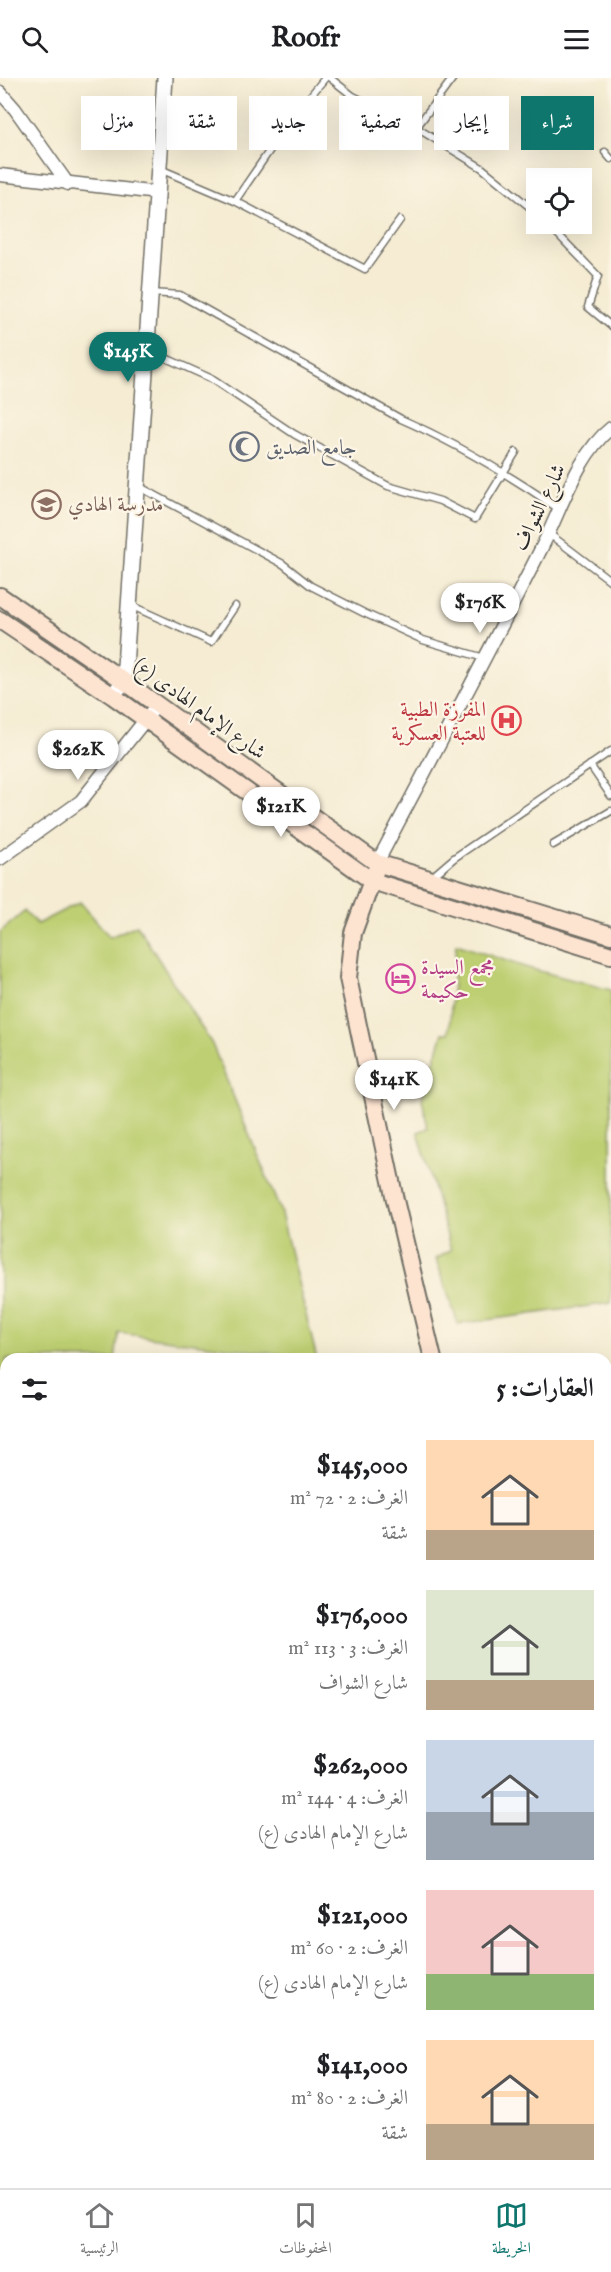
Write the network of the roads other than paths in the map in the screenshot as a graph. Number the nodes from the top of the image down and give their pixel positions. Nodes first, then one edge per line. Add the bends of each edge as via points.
1 (165, 78) edge
2 (325, 78) edge
3 (330, 78) edge
4 (453, 78) edge
5 (0, 92) edge
6 (353, 96) edge
7 (422, 120) edge
8 (422, 132) edge
9 (605, 152) dead end
10 (611, 159) edge
11 (160, 169) junction
12 (0, 175) edge
13 (68, 184) junction
14 (158, 193) junction
15 (235, 201) junction
16 (526, 204) edge
17 (400, 220) dead end
18 (557, 234) edge
19 (151, 293) junction
20 (611, 326) edge
21 (147, 350) junction
22 (611, 428) edge
23 (516, 452) dead end
24 (505, 472) junction
25 (138, 486) junction
26 (559, 509) junction
27 (548, 533) junction
28 (611, 581) edge
29 (0, 596) edge
30 (129, 605) junction
31 (235, 606) dead end
32 (0, 620) edge
33 (484, 658) junction
34 (124, 681) junction
35 (113, 696) junction
36 (157, 705) junction
37 (145, 720) junction
38 (611, 751) edge
39 (590, 765) junction
40 (611, 796) edge
41 (611, 811) edge
42 (553, 845) dead end
43 (0, 859) edge
44 (377, 863) junction
45 (429, 879) junction
46 (372, 881) junction
47 (611, 935) edge
48 (611, 955) edge
49 (432, 1353) edge

1 - 11 street
2 - 15 lane via 289,122
3 - 6 lane
4 - 7 lane
5 - 13 street
8 - 16 lane via 482,168
9 - 10 lane
11 - 14 street
11 - 15 lane
12 - 13 street
13 - 14 street
14 - 19 street
15 - 17 lane via 365,269
18 - 20 lane via 597,276 588,308
19 - 21 street
19 - 24 lane via 180,295 401,419
21 - 24 lane via 210,378 294,434 388,486 440,501 475,519
21 - 25 street
22 - 26 street, شارع الشواف via 586,456
23 - 24 lane
24 - 26 lane
25 - 30 street
25 - 33 lane via 283,564 311,586 364,613 423,640
26 - 27 street, شارع الشواف
27 - 28 lane
27 - 33 street, شارع الشواف
29 - 34 main road, شارع الإمام الهادی (ع)
30 - 31 lane via 211,642
30 - 34 street
32 - 35 main road, شارع الإمام الهادی (ع)
33 - 44 street, شارع الشواف
34 - 35 street
34 - 36 main road, شارع الإمام الهادی (ع)
35 - 37 main road, شارع الإمام الهادی (ع)
36 - 37 street
36 - 44 main road, شارع الإمام الهادی (ع)
37 - 43 street via 81,801
37 - 46 main road, شارع الإمام الهادی (ع)
38 - 39 lane
39 - 40 lane
39 - 45 lane
41 - 42 lane
44 - 45 main road, شارع الإمام الهادی (ع)
44 - 46 main road
45 - 47 main road, شارع الإمام الهادی (ع)
46 - 48 main road, شارع الإمام الهادی (ع)
46 - 49 main road via 353,933 348,978

